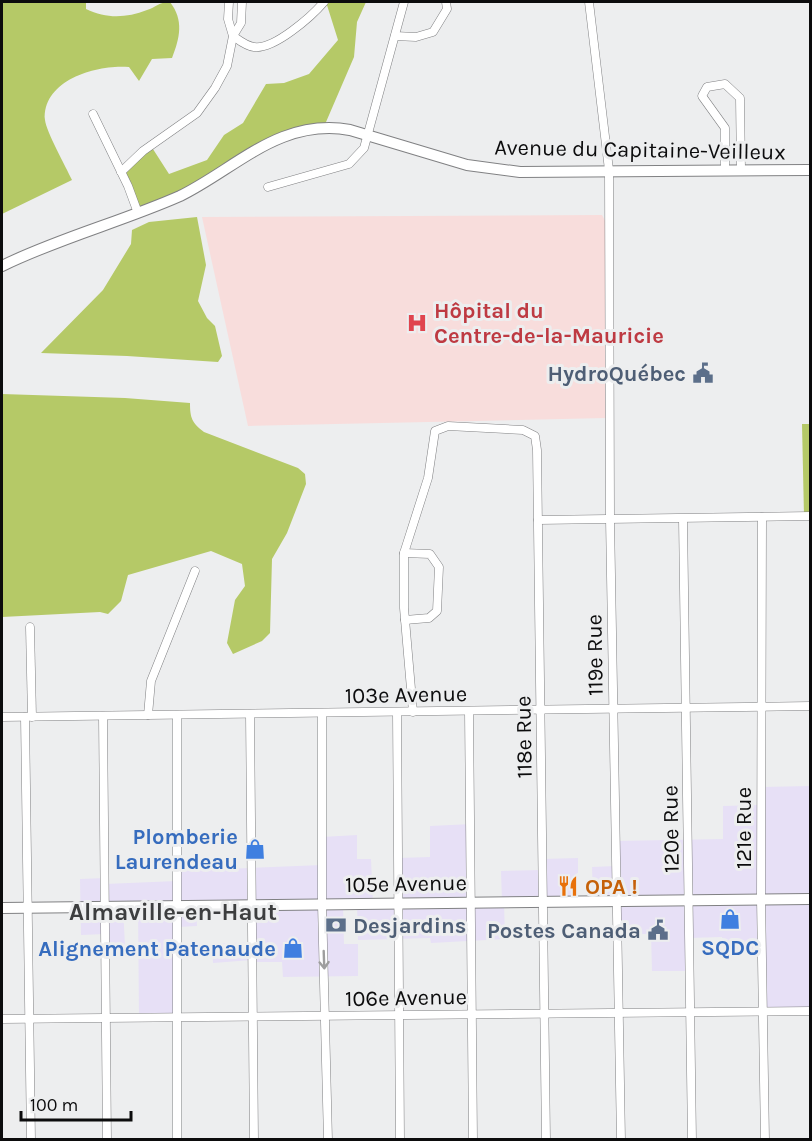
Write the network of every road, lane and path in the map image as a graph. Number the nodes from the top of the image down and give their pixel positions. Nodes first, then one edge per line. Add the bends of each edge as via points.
1 (229, 2) edge
2 (242, 2) edge
3 (324, 2) edge
4 (404, 2) edge
5 (446, 2) edge
6 (589, 2) edge
7 (233, 36) junction
8 (395, 36) junction
9 (93, 114) dead end
10 (368, 134) junction
11 (609, 170) junction
12 (725, 170) junction
13 (741, 170) junction
14 (810, 170) edge
15 (121, 172) junction
16 (268, 187) dead end
17 (138, 213) junction
18 (2, 266) edge
19 (810, 516) edge
20 (762, 517) junction
21 (610, 519) junction
22 (683, 519) junction
23 (538, 520) junction
24 (404, 553) junction
25 (195, 571) dead end
26 (405, 620) junction
27 (30, 627) dead end
28 (810, 706) edge
29 (761, 707) junction
30 (686, 708) junction
31 (613, 709) junction
32 (540, 710) junction
33 (469, 711) junction
34 (397, 712) junction
35 (414, 712) junction
36 (322, 713) junction
37 (250, 714) junction
38 (148, 715) junction
39 (177, 715) junction
40 (103, 716) junction
41 (2, 717) edge
42 (28, 717) junction
43 (761, 899) junction
44 (810, 899) edge
45 (688, 900) junction
46 (616, 901) junction
47 (471, 902) junction
48 (543, 902) junction
49 (399, 903) junction
50 (322, 904) junction
51 (177, 905) junction
52 (252, 905) junction
53 (105, 906) junction
54 (28, 907) junction
55 (2, 908) edge
56 (763, 1011) junction
57 (810, 1011) edge
58 (690, 1012) junction
59 (544, 1013) junction
60 (618, 1013) junction
61 (472, 1014) junction
62 (399, 1015) junction
63 (253, 1016) junction
64 (326, 1016) junction
65 (177, 1017) junction
66 (106, 1018) junction
67 (2, 1019) edge
68 (29, 1019) junction
69 (31, 1140) edge
70 (107, 1140) edge
71 (177, 1140) edge
72 (254, 1140) edge
73 (328, 1140) edge
74 (400, 1140) edge
75 (473, 1140) edge
76 (546, 1140) edge
77 (621, 1140) edge
78 (692, 1140) edge
79 (765, 1140) edge

1 - 7 street
2 - 7 street via 241,23
3 - 7 street via 313,15 269,45 255,48
4 - 8 street
5 - 8 street via 447,9 434,32 416,38
6 - 11 street, 119e Rue
7 - 15 street via 227,66 196,113
8 - 10 street
9 - 15 street
10 - 11 street, Avenue du Capitaine-Veilleux via 468,165 520,172
10 - 16 street via 364,148 349,165
10 - 17 street, Avenue du Capitaine-Veilleux via 333,128 307,130 282,138 200,187
11 - 12 street, Avenue du Capitaine-Veilleux
11 - 21 street, 119e Rue
12 - 13 street, Avenue du Capitaine-Veilleux
12 - 13 street via 725,128 702,96 707,87 725,84 740,98
13 - 14 street, Avenue du Capitaine-Veilleux
15 - 17 street
17 - 18 street, Avenue du Capitaine-Veilleux via 49,244
19 - 20 street
20 - 22 street
20 - 29 street, 121e Rue
21 - 22 street
21 - 23 street
21 - 31 street, 119e Rue
22 - 30 street, 120e Rue
23 - 24 street, 118e Rue via 535,436 523,430 447,426 435,431 428,478
23 - 32 street, 118e Rue
24 - 26 street
24 - 26 street via 430,554 439,567 437,611 429,618
25 - 38 street via 152,681
26 - 35 street
27 - 42 street
28 - 29 street, 103e Avenue
29 - 30 street, 103e Avenue
29 - 43 street, 121e Rue
30 - 31 street, 103e Avenue
30 - 45 street, 120e Rue
31 - 32 street, 103e Avenue
31 - 46 street, 119e Rue
32 - 33 street, 103e Avenue
32 - 48 street, 118e Rue
33 - 35 street, 103e Avenue
33 - 47 street
34 - 35 street, 103e Avenue
34 - 36 street, 103e Avenue
34 - 49 street
36 - 37 street, 103e Avenue
36 - 50 street
37 - 39 street, 103e Avenue
37 - 52 street
38 - 39 street, 103e Avenue
38 - 40 street, 103e Avenue
39 - 51 street
40 - 42 street, 103e Avenue
40 - 53 street
41 - 42 street, 103e Avenue
42 - 54 street
43 - 44 street, 105e Avenue
43 - 45 street, 105e Avenue
43 - 56 street, 121e Rue
45 - 46 street, 105e Avenue
45 - 58 street, 120e Rue
46 - 48 street, 105e Avenue
46 - 60 street, 119e Rue
47 - 48 street, 105e Avenue
47 - 49 street, 105e Avenue
47 - 61 street
48 - 59 street, 118e Rue
49 - 50 street, 105e Avenue
49 - 62 street
50 - 52 street, 105e Avenue
50 -> 64 street
51 - 52 street, 105e Avenue
51 - 53 street, 105e Avenue
51 - 65 street
52 - 63 street
53 - 54 street, 105e Avenue
53 - 66 street
54 - 55 street, 105e Avenue
54 - 68 street
56 - 57 street, 106e Avenue
56 - 58 street, 106e Avenue
56 - 79 street, 121e Rue
58 - 60 street, 106e Avenue
58 - 78 street, 120e Rue
59 - 60 street, 106e Avenue
59 - 61 street, 106e Avenue
59 - 76 street, 118e Rue
60 - 77 street, 119e Rue
61 - 62 street, 106e Avenue
61 - 75 street
62 - 64 street, 106e Avenue
62 - 74 street
63 - 64 street, 106e Avenue
63 - 65 street, 106e Avenue
63 - 72 street
64 - 73 street
65 - 66 street, 106e Avenue
65 - 71 street
66 - 68 street, 106e Avenue
66 - 70 street
67 - 68 street, 106e Avenue
68 - 69 street

